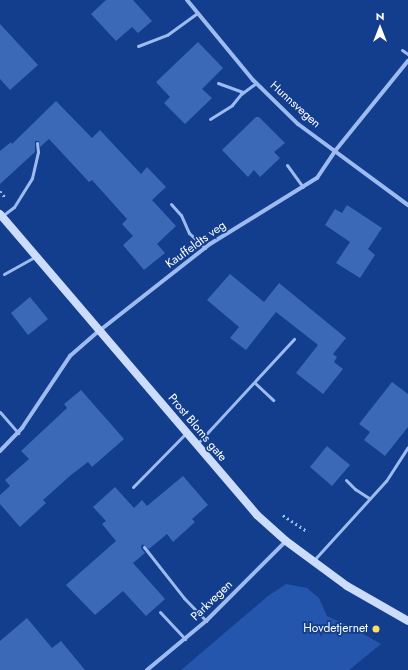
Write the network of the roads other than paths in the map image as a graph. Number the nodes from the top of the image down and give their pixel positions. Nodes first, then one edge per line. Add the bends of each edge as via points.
1 (188, 0) edge
2 (197, 13) junction
3 (138, 46) dead end
4 (402, 50) dead end
5 (408, 54) edge
6 (408, 61) edge
7 (218, 83) dead end
8 (256, 83) junction
9 (243, 92) junction
10 (210, 119) dead end
11 (37, 143) dead end
12 (335, 151) junction
13 (287, 165) dead end
14 (303, 187) junction
15 (171, 204) dead end
16 (408, 205) edge
17 (1, 215) edge
18 (205, 248) junction
19 (36, 257) junction
20 (4, 274) dead end
21 (99, 330) junction
22 (294, 339) dead end
23 (255, 383) junction
24 (273, 400) dead end
25 (0, 412) edge
26 (18, 433) junction
27 (186, 433) junction
28 (196, 445) junction
29 (408, 447) edge
30 (0, 451) edge
31 (346, 480) dead end
32 (133, 487) dead end
33 (369, 498) junction
34 (286, 541) junction
35 (144, 547) dead end
36 (313, 562) junction
37 (160, 612) dead end
38 (206, 621) junction
39 (408, 621) edge
40 (185, 639) junction
41 (147, 670) edge

1 - 2 street, Hunnsvegen
2 - 3 lane via 167,35
2 - 8 street, Hunnsvegen
4 - 5 lane
6 - 12 street, Kauffeldts veg
7 - 9 lane
8 - 9 lane
8 - 12 street, Hunnsvegen via 298,124
9 - 10 lane via 232,105
11 - 17 lane via 38,152 32,178 14,207
12 - 14 street, Kauffeldts veg via 317,178
12 - 16 street, Hunnsvegen
13 - 14 lane
14 - 18 street, Kauffeldts veg
15 - 18 lane via 181,215 189,233
17 - 19 main road, Prost Bloms gate
18 - 21 street, Kauffeldts veg
19 - 20 lane
19 - 21 main road, Prost Bloms gate
21 - 26 street, Kauffeldts veg via 70,356
21 - 27 main road, Prost Bloms gate
22 - 23 lane
23 - 24 lane
23 - 28 lane
25 - 26 lane
26 - 30 street, Kauffeldts veg
27 - 28 main road, Prost Bloms gate
27 - 32 lane
28 - 34 main road, Prost Bloms gate via 232,488
29 - 33 lane via 386,481
31 - 33 lane via 355,490
33 - 36 lane
34 - 36 main road, Prost Bloms gate
34 - 38 street, Parkvegen
35 - 38 lane via 184,598
36 - 39 main road, Prost Bloms gate via 347,586
37 - 40 lane
38 - 40 street, Parkvegen
40 - 41 street, Parkvegen

